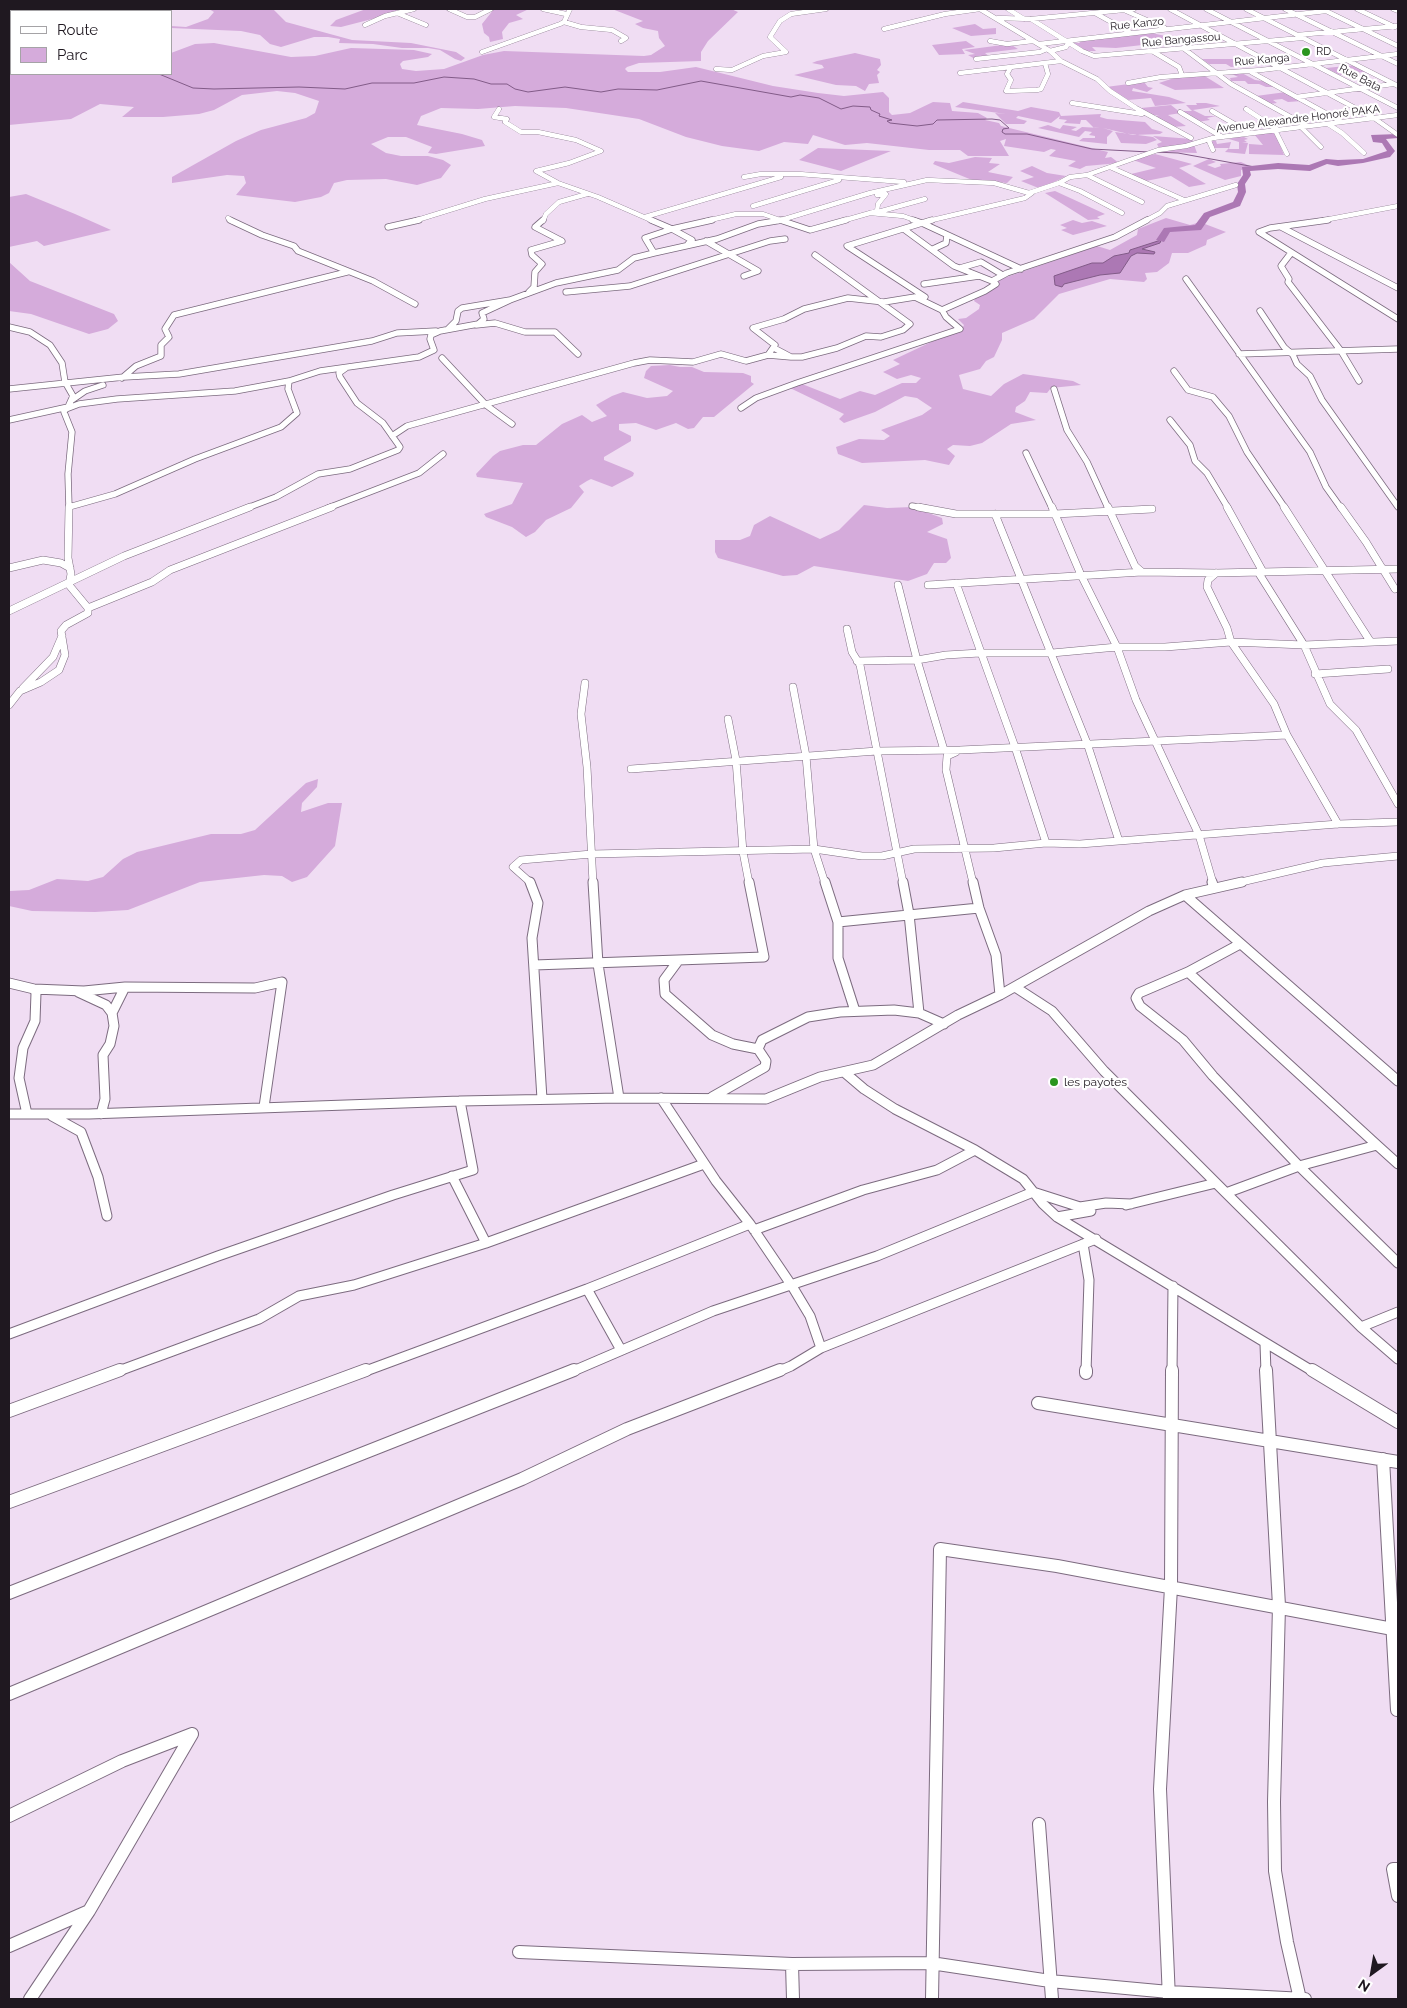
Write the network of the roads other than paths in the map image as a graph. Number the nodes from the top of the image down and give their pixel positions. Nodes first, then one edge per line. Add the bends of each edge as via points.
1 (414, 9) edge
2 (449, 9) edge
3 (491, 9) edge
4 (543, 9) edge
5 (570, 9) edge
6 (826, 9) edge
7 (980, 9) edge
8 (1008, 9) edge
9 (1134, 9) edge
10 (1170, 9) edge
11 (1206, 9) edge
12 (1246, 9) edge
13 (1284, 9) edge
14 (1321, 9) edge
15 (1357, 9) edge
16 (1393, 9) edge
17 (1067, 10) edge
18 (1124, 10) edge
19 (790, 11) edge
20 (1095, 11) edge
21 (1326, 11) junction
22 (1398, 11) edge
23 (397, 13) junction
24 (566, 14) junction
25 (1075, 14) junction
26 (1297, 15) junction
27 (995, 18) junction
28 (1265, 18) junction
29 (1025, 19) junction
30 (1031, 19) junction
31 (1012, 20) junction
32 (564, 22) junction
33 (1002, 22) junction
34 (1232, 22) junction
35 (365, 25) dead end
36 (426, 25) dead end
37 (1202, 25) junction
38 (1397, 27) edge
39 (884, 29) dead end
40 (1170, 29) junction
41 (1365, 30) junction
42 (1131, 33) junction
43 (1335, 33) junction
44 (1297, 35) junction
45 (1302, 38) junction
46 (621, 41) dead end
47 (990, 41) dead end
48 (1033, 41) junction
49 (1068, 41) junction
50 (1269, 41) junction
51 (1039, 44) junction
52 (1238, 44) junction
53 (1398, 46) edge
54 (1183, 48) junction
55 (1049, 50) junction
56 (1152, 51) junction
57 (482, 52) dead end
58 (1398, 54) edge
59 (1381, 56) junction
60 (976, 59) dead end
61 (1346, 60) junction
62 (1062, 61) junction
63 (1045, 63) junction
64 (1313, 64) junction
65 (1398, 64) edge
66 (1011, 67) junction
67 (1282, 68) junction
68 (716, 69) dead end
69 (1249, 71) junction
70 (1215, 72) junction
71 (960, 73) dead end
72 (1182, 75) junction
73 (1128, 83) dead end
74 (1397, 84) edge
75 (1359, 88) junction
76 (1326, 92) junction
77 (1296, 97) junction
78 (1072, 103) dead end
79 (1398, 108) edge
80 (499, 109) dead end
81 (1246, 109) dead end
82 (1212, 111) dead end
83 (1180, 112) dead end
84 (1150, 115) junction
85 (1398, 115) edge
86 (1374, 118) junction
87 (1342, 122) junction
88 (1328, 124) junction
89 (1304, 126) junction
90 (1277, 130) junction
91 (1250, 133) junction
92 (1398, 135) edge
93 (1222, 137) junction
94 (1191, 138) dead end
95 (1209, 141) junction
96 (1321, 147) dead end
97 (1213, 150) dead end
98 (1364, 153) dead end
99 (1287, 154) dead end
100 (1110, 167) junction
101 (790, 174) junction
102 (744, 176) dead end
103 (1087, 176) junction
104 (844, 178) junction
105 (917, 182) junction
106 (558, 183) junction
107 (1059, 183) junction
108 (1236, 185) dead end
109 (1032, 193) junction
110 (590, 194) junction
111 (857, 196) junction
112 (925, 198) dead end
113 (1184, 200) junction
114 (1142, 202) dead end
115 (753, 206) dead end
116 (1398, 206) edge
117 (870, 213) junction
118 (1122, 213) dead end
119 (644, 217) junction
120 (228, 218) dead end
121 (779, 219) junction
122 (922, 223) junction
123 (1281, 226) junction
124 (388, 227) dead end
125 (672, 230) junction
126 (905, 230) junction
127 (947, 234) junction
128 (785, 239) dead end
129 (706, 241) junction
130 (687, 245) junction
131 (933, 249) junction
132 (1291, 252) junction
133 (654, 253) junction
134 (730, 255) junction
135 (815, 255) dead end
136 (960, 268) junction
137 (1022, 269) junction
138 (347, 272) junction
139 (1004, 274) junction
140 (744, 276) dead end
141 (980, 276) junction
142 (1186, 279) dead end
143 (992, 281) junction
144 (924, 284) dead end
145 (1398, 288) edge
146 (529, 292) junction
147 (566, 292) dead end
148 (510, 300) junction
149 (880, 302) junction
150 (415, 304) dead end
151 (943, 310) junction
152 (1260, 311) dead end
153 (1398, 319) edge
154 (474, 326) junction
155 (9, 327) edge
156 (448, 329) junction
157 (440, 331) junction
158 (774, 348) junction
159 (1398, 349) edge
160 (1288, 351) junction
161 (1341, 351) junction
162 (578, 354) dead end
163 (1239, 354) junction
164 (768, 356) junction
165 (792, 356) junction
166 (442, 358) dead end
167 (348, 366) junction
168 (1174, 371) dead end
169 (314, 373) junction
170 (166, 375) junction
171 (124, 377) junction
172 (340, 377) junction
173 (289, 381) junction
174 (1359, 381) dead end
175 (66, 384) junction
176 (111, 384) junction
177 (9, 389) edge
178 (1054, 389) dead end
179 (72, 400) junction
180 (486, 406) junction
181 (68, 407) junction
182 (741, 408) dead end
183 (9, 420) edge
184 (1170, 420) dead end
185 (512, 424) dead end
186 (392, 436) junction
187 (1026, 453) dead end
188 (444, 454) dead end
189 (912, 506) dead end
190 (69, 507) junction
191 (1398, 507) edge
192 (1152, 509) dead end
193 (1108, 512) junction
194 (995, 514) junction
195 (1055, 514) junction
196 (9, 568) edge
197 (70, 568) junction
198 (1398, 569) edge
199 (1383, 570) junction
200 (1327, 571) junction
201 (1142, 572) junction
202 (1260, 572) junction
203 (1216, 573) junction
204 (1081, 575) junction
205 (1021, 579) junction
206 (70, 581) junction
207 (956, 583) junction
208 (898, 585) dead end
209 (928, 585) dead end
210 (1394, 589) dead end
211 (88, 608) junction
212 (9, 611) edge
213 (846, 629) dead end
214 (62, 636) junction
215 (1370, 641) junction
216 (1398, 641) edge
217 (1231, 642) junction
218 (1304, 645) junction
219 (1117, 647) junction
220 (980, 653) junction
221 (1052, 653) junction
222 (917, 660) junction
223 (857, 661) junction
224 (1388, 668) dead end
225 (1315, 674) junction
226 (585, 683) dead end
227 (793, 687) dead end
228 (20, 691) junction
229 (9, 705) edge
230 (728, 719) dead end
231 (1287, 735) junction
232 (1155, 741) junction
233 (1087, 743) junction
234 (1015, 747) junction
235 (944, 750) junction
236 (960, 750) junction
237 (877, 751) junction
238 (806, 756) junction
239 (736, 760) junction
240 (631, 769) dead end
241 (1398, 804) edge
242 (1398, 822) edge
243 (1338, 824) junction
244 (1199, 835) junction
245 (1119, 841) junction
246 (1046, 843) junction
247 (964, 848) junction
248 (814, 849) junction
249 (743, 852) junction
250 (592, 854) junction
251 (897, 854) junction
252 (1398, 856) edge
253 (1214, 888) junction
254 (1185, 895) junction
255 (979, 908) junction
256 (909, 914) junction
257 (838, 922) junction
258 (1240, 944) junction
259 (678, 961) junction
260 (598, 964) junction
261 (534, 965) junction
262 (1188, 972) junction
263 (9, 983) edge
264 (125, 987) junction
265 (1015, 987) junction
266 (34, 988) junction
267 (68, 990) junction
268 (1000, 995) junction
269 (855, 1011) junction
270 (112, 1013) junction
271 (919, 1013) junction
272 (944, 1024) junction
273 (758, 1050) junction
274 (844, 1072) junction
275 (1398, 1081) edge
276 (619, 1098) junction
277 (661, 1098) junction
278 (711, 1098) junction
279 (542, 1099) junction
280 (460, 1101) junction
281 (264, 1107) junction
282 (9, 1114) edge
283 (27, 1114) junction
284 (49, 1114) junction
285 (101, 1114) junction
286 (1377, 1145) junction
287 (975, 1150) junction
288 (704, 1164) junction
289 (1398, 1164) edge
290 (1299, 1166) junction
291 (452, 1176) junction
292 (1216, 1183) junction
293 (1033, 1192) junction
294 (1226, 1193) junction
295 (1131, 1204) junction
296 (107, 1216) dead end
297 (1057, 1217) junction
298 (752, 1227) junction
299 (1096, 1239) junction
300 (486, 1242) junction
301 (1084, 1244) junction
302 (1398, 1263) edge
303 (792, 1286) junction
304 (1173, 1286) junction
305 (587, 1289) junction
306 (1398, 1312) edge
307 (1361, 1326) junction
308 (9, 1334) edge
309 (1265, 1344) junction
310 (820, 1348) junction
311 (621, 1350) junction
312 (1398, 1359) edge
313 (1086, 1373) dead end
314 (1038, 1402) dead end
315 (9, 1411) edge
316 (1398, 1422) edge
317 (1172, 1425) junction
318 (1271, 1441) junction
319 (1383, 1459) junction
320 (1398, 1462) edge
321 (9, 1502) edge
322 (1171, 1587) junction
323 (9, 1593) edge
324 (1279, 1606) junction
325 (1396, 1630) edge
326 (9, 1694) edge
327 (1397, 1710) edge
328 (9, 1816) edge
329 (1039, 1824) dead end
330 (1398, 1869) edge
331 (1398, 1896) edge
332 (90, 1911) junction
333 (9, 1946) edge
334 (520, 1952) dead end
335 (931, 1963) junction
336 (792, 1964) junction
337 (1050, 1981) junction
338 (1169, 1996) edge
339 (30, 1999) edge
340 (793, 1999) edge
341 (932, 1999) edge
342 (1052, 1999) edge
343 (1300, 1999) edge
344 (1305, 1999) edge

1 - 23 street
2 - 3 street via 475,17
4 - 24 street
5 - 24 street
6 - 19 street
7 - 27 street
7 - 39 street
8 - 29 street
9 - 18 street
10 - 37 street
11 - 34 street, Rue Bata
12 - 28 street
13 - 26 street
14 - 21 street
15 - 38 street
16 - 22 street
17 - 25 street
18 - 20 street
18 - 40 street
19 - 68 street via 770,37 786,52 764,56 732,70
20 - 25 street
20 - 42 street
21 - 26 street, Rue Kanzo
21 - 41 street
23 - 35 street
23 - 36 street
24 - 32 street
25 - 30 street
26 - 28 street, Rue Kanzo
26 - 43 street
27 - 31 street
27 - 33 street
28 - 34 street, Rue Kanzo
28 - 44 street
29 - 30 street
29 - 31 street
30 - 49 street, Rue Bangassou
31 - 33 street
32 - 46 street via 612,30 626,38
32 - 57 street
33 - 48 street
34 - 37 street, Rue Kanzo
34 - 50 street, Rue Bata
37 - 40 street, Rue Kanzo
37 - 52 street
38 - 41 street
40 - 42 street, Rue Kanzo
41 - 43 street
41 - 53 street
42 - 49 street, Rue Kanzo
43 - 44 street
43 - 59 street
44 - 45 street
45 - 50 street, Rue Bangassou
45 - 61 street
47 - 48 street via 1007,44
48 - 51 street
49 - 51 street, Rue Kanzo
49 - 55 street via 1066,48
49 - 56 street, Rue Bangassou via 1094,56
50 - 52 street, Rue Bangassou
50 - 64 street, Rue Bata
51 - 55 street
52 - 54 street, Rue Bangassou
52 - 67 street
54 - 56 street, Rue Bangassou
54 - 70 street
55 - 60 street
55 - 62 street
56 - 72 street via 1179,67
58 - 59 street, Rue Kanga
59 - 61 street, Rue Kanga
59 - 65 street
61 - 64 street, Rue Kanga
61 - 74 street
62 - 63 street
62 - 84 street via 1097,79 1110,91
63 - 66 street
63 - 66 street via 1048,74 1040,90 1006,91 1011,80 1007,74
64 - 67 street, Rue Kanga
64 - 75 street, Rue Bata
66 - 71 street
67 - 69 street, Rue Kanga
67 - 76 street
69 - 70 street, Rue Kanga
69 - 77 street
70 - 72 street, Rue Kanga
70 - 89 street
72 - 73 street, Rue Kanga
74 - 75 street
75 - 76 street
75 - 79 street, Rue Bata
76 - 77 street
76 - 86 street
77 - 87 street
78 - 84 street
80 - 106 street via 494,117 507,119 505,122 521,132 572,139 600,150 596,154 536,171
81 - 90 street
82 - 91 street
83 - 93 street
84 - 94 street
85 - 86 street, Avenue Alexandre Honoré PAKA
86 - 87 street, Avenue Alexandre Honoré PAKA
86 - 92 street
87 - 88 street, Avenue Alexandre Honoré PAKA
88 - 89 street, Avenue Alexandre Honoré PAKA
88 - 98 street via 1342,132
89 - 90 street, Avenue Alexandre Honoré PAKA
89 - 96 street
90 - 91 street, Avenue Alexandre Honoré PAKA
90 - 99 street
91 - 93 street, Avenue Alexandre Honoré PAKA
93 - 95 street, Avenue Alexandre Honoré PAKA
95 - 97 street
95 - 100 street, Avenue Alexandre Honoré PAKA via 1158,150
100 - 103 street, Avenue Alexandre Honoré PAKA
100 - 113 street
101 - 102 street
101 - 104 street
101 - 119 street
103 - 107 street, Avenue Alexandre Honoré PAKA via 1070,177
103 - 114 street
104 - 105 street
104 - 115 street
105 - 109 street via 994,183
105 - 111 street
106 - 110 street
106 - 124 street via 485,199
107 - 109 street, Avenue Alexandre Honoré PAKA
107 - 118 street
108 - 113 street
109 - 122 street, Avenue Alexandre Honoré PAKA via 1025,198
110 - 119 street
110 - 146 street via 559,202 535,227 562,241 531,250 542,264 535,272 534,287
111 - 117 street via 886,194 877,211
111 - 121 street
112 - 117 street
113 - 137 street via 1167,206 1115,237
116 - 123 street
117 - 121 street via 813,230
117 - 122 street via 903,216
119 - 125 street
120 - 138 street
121 - 125 street via 763,214 736,214
121 - 129 street
122 - 126 street, Avenue Alexandre Honoré PAKA
122 - 127 street
123 - 132 street via 1260,234
123 - 145 street
125 - 130 street via 692,240
125 - 133 street via 645,238
126 - 131 street
126 - 151 street, Avenue Alexandre Honoré PAKA via 847,246
127 - 131 street via 946,243
127 - 137 street
128 - 134 street
129 - 130 street
129 - 134 street
130 - 133 street
131 - 136 street
132 - 153 street
132 - 161 street via 1282,266 1288,282
133 - 146 street via 634,258 618,270
134 - 140 street via 758,271
134 - 147 street via 624,288
135 - 149 street
136 - 139 street via 981,262
136 - 141 street
137 - 139 street
138 - 150 street
138 - 171 street via 174,315 165,329 169,337 161,345 161,356 136,366
139 - 141 street
139 - 143 street
141 - 143 street
141 - 144 street
142 - 163 street
143 - 151 street via 996,284 985,291
146 - 148 street
148 - 154 street via 482,313 484,319
148 - 156 street via 462,308
149 - 151 street via 915,297
149 - 158 street via 848,298 804,309 753,328 774,343
149 - 165 street via 910,324 909,327 881,337 866,336 832,350
151 - 182 street via 960,329 797,383 756,398
152 - 160 street
154 - 156 street
154 - 162 street via 496,323 525,332 556,332
155 - 175 street via 30,332 50,345 62,363
156 - 157 street
157 - 167 street via 430,336 434,350 426,355
157 - 170 street via 397,334 378,340
158 - 164 street
158 - 165 street
159 - 161 street
160 - 161 street
160 - 163 street
160 - 191 street via 1302,371 1310,376 1322,400
161 - 174 street
163 - 199 street via 1310,452 1326,487
164 - 165 street
164 - 180 street via 746,361 721,354 693,362 650,360 602,370
166 - 180 street
167 - 169 street
167 - 172 street via 339,373
168 - 200 street via 1188,390 1213,397 1229,416 1247,452
169 - 172 street
169 - 173 street
170 - 171 street
170 - 176 street
171 - 175 street
171 - 176 street
172 - 186 street via 357,403 383,423
173 - 181 street via 235,391 107,400
173 - 190 street via 288,389 297,413 281,427 195,459 115,494
175 - 177 street
175 - 179 street
176 - 179 street via 92,388
178 - 193 street via 1066,430 1087,462
179 - 181 street
180 - 185 street
180 - 186 street via 408,426
181 - 183 street
181 - 190 street via 64,412 72,438
184 - 202 street via 1190,445 1195,461 1207,473 1250,546
186 - 206 street via 400,446 398,450 350,469 318,474 285,493 124,556
187 - 195 street
188 - 211 street via 418,473 170,570
189 - 194 street via 956,514
190 - 197 street
192 - 193 street
193 - 195 street
193 - 201 street via 1135,566
194 - 195 street
194 - 205 street
195 - 204 street
196 - 197 street via 43,560
197 - 206 street
198 - 199 street
199 - 200 street
199 - 210 street
200 - 202 street
200 - 215 street
201 - 203 street
201 - 204 street
202 - 203 street
202 - 218 street
203 - 217 street via 1208,580 1207,587
204 - 205 street
204 - 219 street
205 - 207 street
205 - 221 street
206 - 211 street via 69,585
206 - 212 street
207 - 209 street
207 - 220 street
208 - 222 street
211 - 214 street via 88,612 66,625 61,631
213 - 223 street
214 - 228 street via 44,669
214 - 228 street via 65,655 59,670
215 - 216 street
215 - 218 street
217 - 218 street
217 - 219 street
217 - 231 street via 1274,704
218 - 225 street
219 - 221 street
219 - 232 street
220 - 221 street
220 - 222 street
220 - 234 street
221 - 233 street
222 - 223 street
222 - 235 street
223 - 237 street
224 - 225 street
225 - 241 street via 1330,704 1356,730
226 - 250 street via 581,714
227 - 238 street
228 - 229 street
230 - 239 street
231 - 232 street
231 - 243 street
232 - 233 street
232 - 244 street
233 - 234 street
233 - 245 street
234 - 236 street
234 - 246 street
235 - 236 street
235 - 237 street
236 - 247 street via 947,756 945,763
237 - 238 street
237 - 251 street
238 - 239 street
238 - 248 street
239 - 240 street
239 - 249 street
242 - 243 street
243 - 244 street
244 - 245 street
244 - 253 street
245 - 246 street
246 - 247 street
247 - 251 street via 914,849
247 - 255 street
248 - 249 street
248 - 251 street via 862,856
248 - 257 street
249 - 250 street
249 - 259 street via 764,957
250 - 260 street
250 - 261 street via 521,860 514,865 514,870 531,883 538,903 532,938
251 - 256 street
252 - 253 street via 1323,864
253 - 254 street
254 - 258 street
254 - 265 street
255 - 256 street
255 - 268 street via 996,955
256 - 257 street
256 - 271 street
257 - 269 street via 838,958
258 - 262 street
258 - 275 street
259 - 260 street
259 - 273 street via 664,980 666,994 712,1036
260 - 261 street
260 - 276 street
261 - 279 street
262 - 286 street
262 - 290 street via 1139,993 1136,998 1140,1006 1183,1040
263 - 266 street
264 - 267 street
264 - 270 street
264 - 281 street via 255,988 282,982
265 - 268 street
265 - 292 street via 1052,1011 1104,1071
266 - 267 street
266 - 283 street via 35,1022 23,1048 20,1078
267 - 270 street via 106,1005
268 - 272 street
269 - 271 street
269 - 273 street via 822,1014 795,1022 762,1040
270 - 285 street via 114,1026 110,1044 103,1055 105,1099
271 - 272 street
272 - 274 street via 873,1065
273 - 278 street via 766,1061 765,1066
274 - 278 street via 820,1077 766,1099
274 - 287 street via 895,1109
276 - 277 street
276 - 279 street
277 - 278 street
277 - 288 street
279 - 280 street
280 - 281 street
280 - 291 street via 473,1170
281 - 285 street
282 - 283 street
283 - 284 street
284 - 285 street
284 - 296 street via 81,1132 98,1177
286 - 289 street
286 - 290 street
287 - 293 street via 1023,1179
287 - 298 street via 937,1170 863,1190
288 - 298 street
288 - 300 street
290 - 294 street
290 - 302 street
291 - 300 street
291 - 308 street via 218,1256
292 - 294 street
292 - 295 street
293 - 295 street via 1080,1207
293 - 297 street
293 - 303 street via 878,1256
294 - 307 street
295 - 297 street
297 - 299 street
298 - 303 street
298 - 305 street
299 - 301 street
299 - 304 street
300 - 315 street via 354,1285 299,1296 259,1319
301 - 310 street
301 - 313 street via 1089,1280
303 - 310 street via 810,1316
303 - 311 street via 713,1311
304 - 309 street
304 - 317 street
305 - 311 street
305 - 321 street
306 - 307 street
307 - 312 street
309 - 316 street
309 - 318 street
310 - 326 street via 791,1366 626,1429 522,1479
311 - 323 street
314 - 317 street
317 - 318 street
317 - 322 street
318 - 319 street
318 - 324 street
319 - 320 street
319 - 325 street
322 - 324 street
322 - 335 street via 940,1549
322 - 338 street via 1160,1790
324 - 325 street
324 - 343 street via 1275,1871
325 - 327 street
328 - 332 street via 122,1761 192,1734
329 - 337 street
330 - 331 street via 1393,1869
332 - 333 street
332 - 339 street
334 - 336 street
335 - 336 street
335 - 337 street
335 - 341 street
336 - 340 street
337 - 338 street
337 - 342 street
338 - 343 street
343 - 344 street

